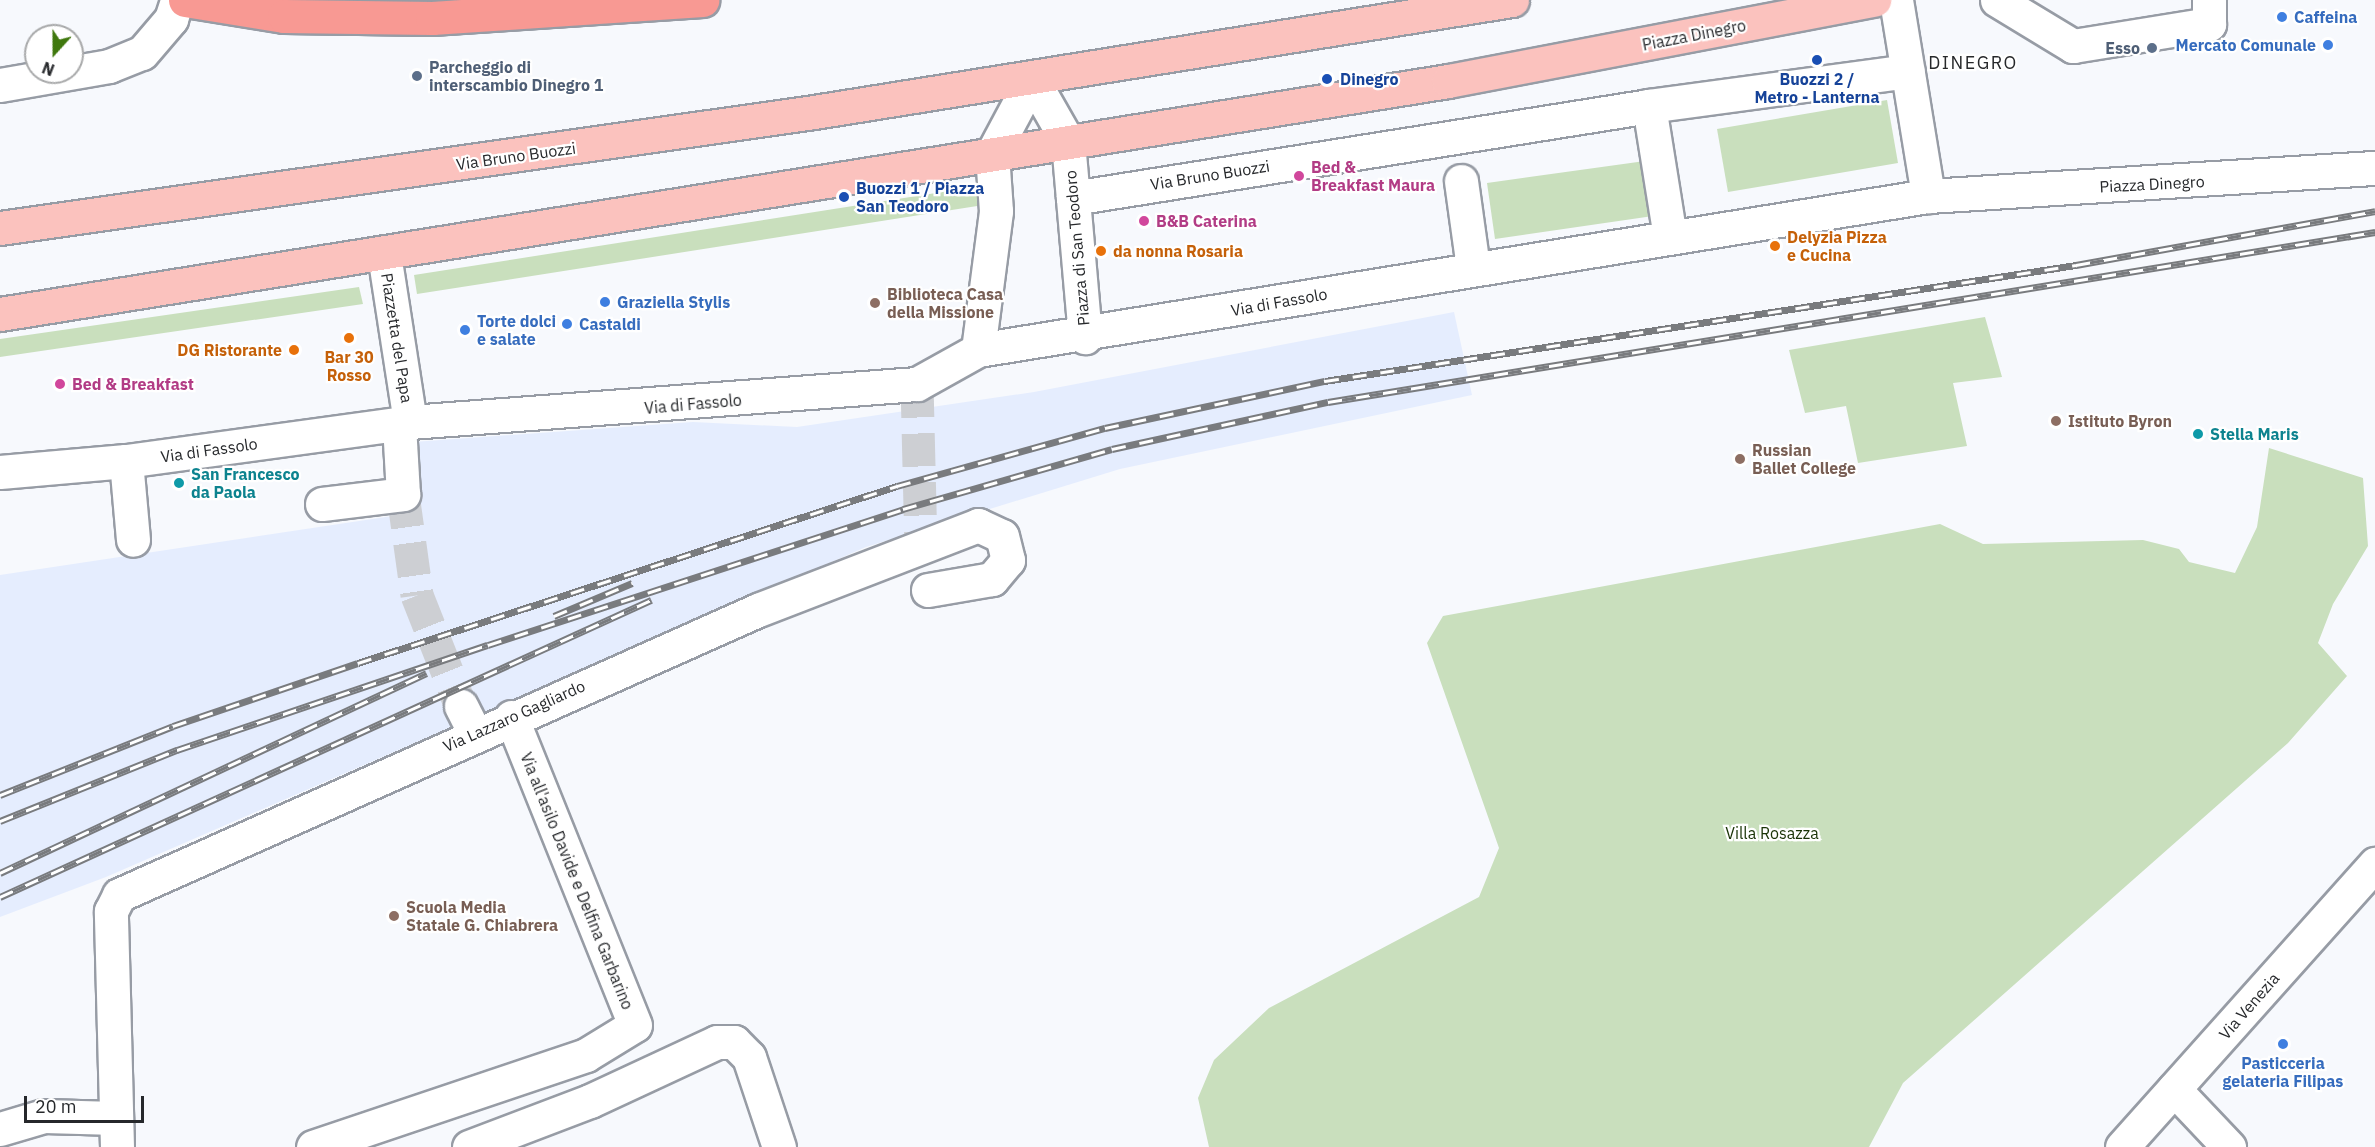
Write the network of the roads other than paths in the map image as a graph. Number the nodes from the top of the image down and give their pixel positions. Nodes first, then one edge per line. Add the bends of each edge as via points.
1 (177, 0) edge
2 (185, 0) edge
3 (702, 0) edge
4 (1512, 0) edge
5 (1874, 0) edge
6 (1896, 0) edge
7 (1997, 0) edge
8 (2210, 0) edge
9 (1908, 71) junction
10 (1032, 79) junction
11 (0, 85) edge
12 (1649, 106) junction
13 (1068, 142) junction
14 (992, 154) junction
15 (1458, 161) junction
16 (2375, 168) edge
17 (1926, 196) junction
18 (1073, 198) junction
19 (0, 228) edge
20 (1670, 237) junction
21 (384, 254) junction
22 (1473, 267) junction
23 (0, 314) edge
24 (1085, 337) junction
25 (978, 350) junction
26 (404, 423) junction
27 (126, 461) junction
28 (0, 472) edge
29 (322, 504) dead end
30 (133, 540) dead end
31 (928, 590) dead end
32 (511, 717) junction
33 (2375, 864) edge
34 (2174, 1089) junction
35 (0, 1104) edge
36 (44, 1116) junction
37 (0, 1129) edge
38 (116, 1132) edge
39 (314, 1147) edge
40 (469, 1147) edge
41 (779, 1147) edge
42 (2122, 1147) edge
43 (2229, 1147) edge

1 - 11 street via 171,20 142,53 109,66
2 - 3 highway via 284,16 421,18
4 - 10 main road, Via Bruno Buozzi
5 - 13 main road, Piazza Dinegro via 1548,63
6 - 9 street
7 - 8 street via 2073,46 2209,24
9 - 12 street
9 - 17 street
10 - 13 street
10 - 14 street
10 - 19 main road, Via Bruno Buozzi
12 - 15 street, Via Bruno Buozzi via 1561,120
12 - 20 street
13 - 14 main road
13 - 18 street, Piazza di San Teodoro
14 - 21 main road
14 - 25 street via 996,211
15 - 18 street, Via Bruno Buozzi
15 - 22 street
16 - 17 street, Piazza Dinegro
17 - 20 street, Piazza Dinegro
18 - 24 street, Piazza di San Teodoro
20 - 22 street, Piazza Dinegro
21 - 23 main road
21 - 26 street, Piazzetta del Papa
22 - 24 street, Via di Fassolo
24 - 25 street, Piazza di San Teodoro
25 - 26 street, Via di Fassolo via 917,384
26 - 27 street, Via di Fassolo
26 - 29 street via 403,494
27 - 28 street, Via di Fassolo
27 - 30 street
31 - 32 street, Via Lazzaro Gagliardo via 992,579 1008,560 1007,547 991,527 978,525 921,545
32 - 38 street, Via Lazzaro Gagliardo via 468,720 126,890 114,901
32 - 39 street, Via all'asilo Davide e Delfina Garbarino via 635,1025 586,1055
33 - 34 street, Via Venezia
34 - 42 street, Via Venezia
34 - 43 street
35 - 36 street
36 - 37 street
36 - 38 street
40 - 41 street via 590,1101 717,1042 734,1041 749,1057

